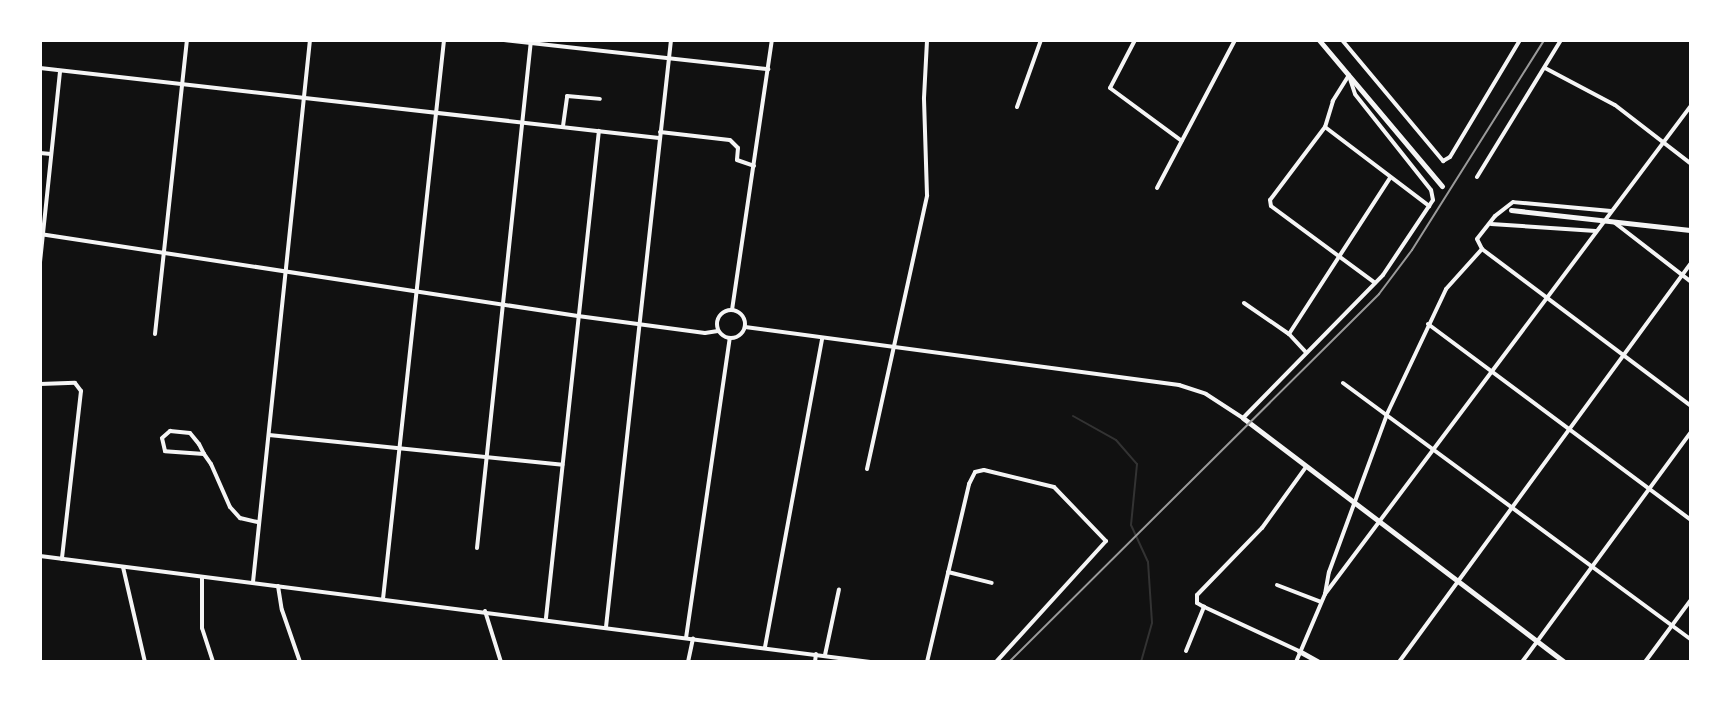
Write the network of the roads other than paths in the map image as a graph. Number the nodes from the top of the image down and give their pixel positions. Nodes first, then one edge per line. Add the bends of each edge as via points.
1 (187, 40) edge
2 (310, 40) edge
3 (444, 40) edge
4 (504, 40) edge
5 (671, 40) edge
6 (772, 40) edge
7 (927, 40) edge
8 (1041, 40) edge
9 (1135, 40) edge
10 (1234, 40) edge
11 (1320, 40) edge
12 (1342, 40) edge
13 (1520, 40) edge
14 (1561, 40) edge
15 (531, 42) edge
16 (669, 57) junction
17 (1545, 68) junction
18 (40, 69) edge
19 (768, 69) junction
20 (60, 71) junction
21 (1349, 75) junction
22 (183, 84) junction
23 (304, 98) junction
24 (600, 99) dead end
25 (1017, 107) dead end
26 (1690, 107) edge
27 (437, 111) junction
28 (522, 121) junction
29 (563, 126) junction
30 (1325, 127) junction
31 (599, 131) junction
32 (660, 132) junction
33 (659, 138) junction
34 (1182, 141) junction
35 (1663, 142) junction
36 (40, 153) edge
37 (51, 154) junction
38 (1690, 163) edge
39 (754, 166) junction
40 (1477, 177) dead end
41 (1390, 178) junction
42 (1442, 186) dead end
43 (1157, 188) dead end
44 (1429, 206) junction
45 (1511, 210) dead end
46 (1611, 211) junction
47 (1604, 220) junction
48 (1611, 221) junction
49 (1490, 224) junction
50 (1690, 230) edge
51 (1596, 231) junction
52 (42, 234) edge
53 (1482, 249) junction
54 (164, 253) junction
55 (1338, 256) junction
56 (40, 262) edge
57 (1690, 264) edge
58 (285, 271) junction
59 (1683, 274) junction
60 (1690, 281) edge
61 (1375, 284) junction
62 (418, 292) junction
63 (1548, 298) junction
64 (1244, 303) dead end
65 (503, 305) junction
66 (732, 310) junction
67 (578, 316) junction
68 (1428, 324) junction
69 (640, 325) junction
70 (745, 327) junction
71 (718, 331) junction
72 (155, 334) dead end
73 (1289, 334) junction
74 (730, 338) junction
75 (822, 339) junction
76 (895, 349) junction
77 (1306, 352) junction
78 (1625, 356) junction
79 (1491, 374) junction
80 (1343, 383) dead end
81 (40, 384) edge
82 (1690, 405) edge
83 (1387, 414) junction
84 (1243, 418) junction
85 (1569, 432) junction
86 (1690, 434) edge
87 (269, 435) junction
88 (401, 448) junction
89 (1434, 449) junction
90 (204, 454) junction
91 (487, 456) junction
92 (562, 465) junction
93 (1307, 466) junction
94 (867, 470) dead end
95 (1650, 489) junction
96 (1355, 502) junction
97 (1513, 507) junction
98 (1690, 519) edge
99 (258, 522) junction
100 (1381, 523) junction
101 (477, 548) dead end
102 (40, 556) edge
103 (62, 559) junction
104 (1592, 565) junction
105 (123, 567) junction
106 (948, 572) junction
107 (202, 577) junction
108 (1458, 581) junction
109 (253, 582) junction
110 (992, 583) dead end
111 (1277, 585) dead end
112 (278, 586) junction
113 (839, 589) dead end
114 (1325, 594) junction
115 (383, 599) junction
116 (1690, 601) edge
117 (1321, 602) junction
118 (1204, 607) junction
119 (485, 611) junction
120 (546, 618) junction
121 (1672, 626) junction
122 (606, 627) junction
123 (686, 638) junction
124 (693, 639) junction
125 (1690, 639) edge
126 (1537, 641) junction
127 (765, 647) junction
128 (1186, 651) dead end
129 (1299, 651) junction
130 (816, 654) junction
131 (825, 655) junction
132 (145, 662) edge
133 (213, 662) edge
134 (300, 662) edge
135 (501, 662) edge
136 (688, 662) edge
137 (815, 662) edge
138 (870, 662) edge
139 (927, 662) edge
140 (996, 662) edge
141 (1296, 662) edge
142 (1319, 662) edge
143 (1399, 662) edge
144 (1522, 662) edge
145 (1564, 662) edge
146 (1645, 662) edge

1 - 22 street
2 - 23 street
3 - 27 street
4 - 15 street
5 - 16 street
6 - 19 street
7 - 76 street via 927,195
8 - 25 street
9 - 34 street via 1110,88
10 - 34 street
11 - 21 street
12 - 13 street via 1443,161 1450,157
14 - 17 street
15 - 16 street
15 - 28 street
16 - 19 street
16 - 32 street
17 - 35 street via 1615,105
17 - 40 street
18 - 20 street
19 - 39 street
20 - 22 street
20 - 37 street
21 - 30 street via 1333,101
21 - 42 street
21 - 44 street via 1355,94 1367,111 1431,190 1434,195
22 - 23 street
22 - 54 street
23 - 27 street
23 - 58 street
24 - 29 street via 567,96
26 - 35 street
27 - 28 street
27 - 62 street
28 - 29 street
28 - 65 street
29 - 31 street
30 - 41 street
30 - 55 street via 1272,195 1271,206
31 - 33 street
31 - 67 street
32 - 33 street
32 - 39 street via 730,140 738,148 737,160
33 - 69 street
34 - 43 street
35 - 38 street
35 - 46 street
36 - 37 street
37 - 52 street
39 - 66 street
41 - 44 street
41 - 55 street
44 - 61 street
45 - 47 street
46 - 47 street
46 - 49 street via 1514,202
47 - 48 street
47 - 51 street
48 - 50 street
48 - 59 street
49 - 51 street
49 - 53 street via 1477,239
51 - 63 street
52 - 54 street
52 - 56 street
53 - 63 street
53 - 68 street via 1446,289
54 - 58 street
54 - 72 street
55 - 61 street
55 - 73 street
57 - 59 street
58 - 62 street
58 - 87 street
59 - 60 street
59 - 78 street
61 - 77 street
62 - 65 street
62 - 88 street
63 - 78 street
63 - 79 street
64 - 73 street
65 - 67 street
65 - 91 street
66 - 70 street via 742,314
66 - 71 street via 719,316
67 - 69 street
67 - 92 street
68 - 79 street
68 - 83 street
69 - 71 street
69 - 122 street
70 - 74 street via 741,334
70 - 75 street
71 - 74 street
73 - 77 street
74 - 123 street
75 - 76 street
75 - 127 street
76 - 84 street via 1179,385 1206,394
76 - 94 street
77 - 84 street
78 - 82 street
78 - 85 street
79 - 85 street
79 - 89 street
80 - 83 street
81 - 103 street via 75,383 81,391
83 - 89 street
83 - 96 street
84 - 93 street
85 - 95 street
85 - 97 street
86 - 95 street
87 - 88 street
87 - 99 street
88 - 91 street
88 - 115 street
89 - 97 street
89 - 100 street
90 - 90 street via 165,451 162,438 170,431 185,431
90 - 99 street via 231,507 240,518
91 - 92 street
91 - 101 street
92 - 120 street
93 - 96 street
93 - 118 street via 1262,528 1201,587 1197,603
95 - 98 street
95 - 104 street
96 - 100 street
96 - 114 street
97 - 104 street
97 - 108 street
99 - 109 street
100 - 108 street
100 - 114 street
102 - 103 street
103 - 105 street
104 - 121 street
104 - 126 street
105 - 107 street
105 - 132 street
106 - 110 street
106 - 139 street
106 - 140 street via 975,472 994,471 1054,487 1106,541
107 - 109 street
107 - 133 street via 202,628
108 - 126 street
108 - 143 street
109 - 112 street
111 - 117 street
112 - 115 street
112 - 134 street
113 - 131 street
114 - 117 street
115 - 119 street
116 - 121 street
117 - 129 street
118 - 128 street
118 - 129 street
119 - 120 street
119 - 135 street
120 - 122 street
121 - 125 street
121 - 146 street
122 - 123 street
123 - 124 street
124 - 127 street
124 - 136 street
126 - 144 street
126 - 145 street
127 - 130 street
129 - 141 street
129 - 142 street
130 - 131 street
130 - 137 street
131 - 138 street

